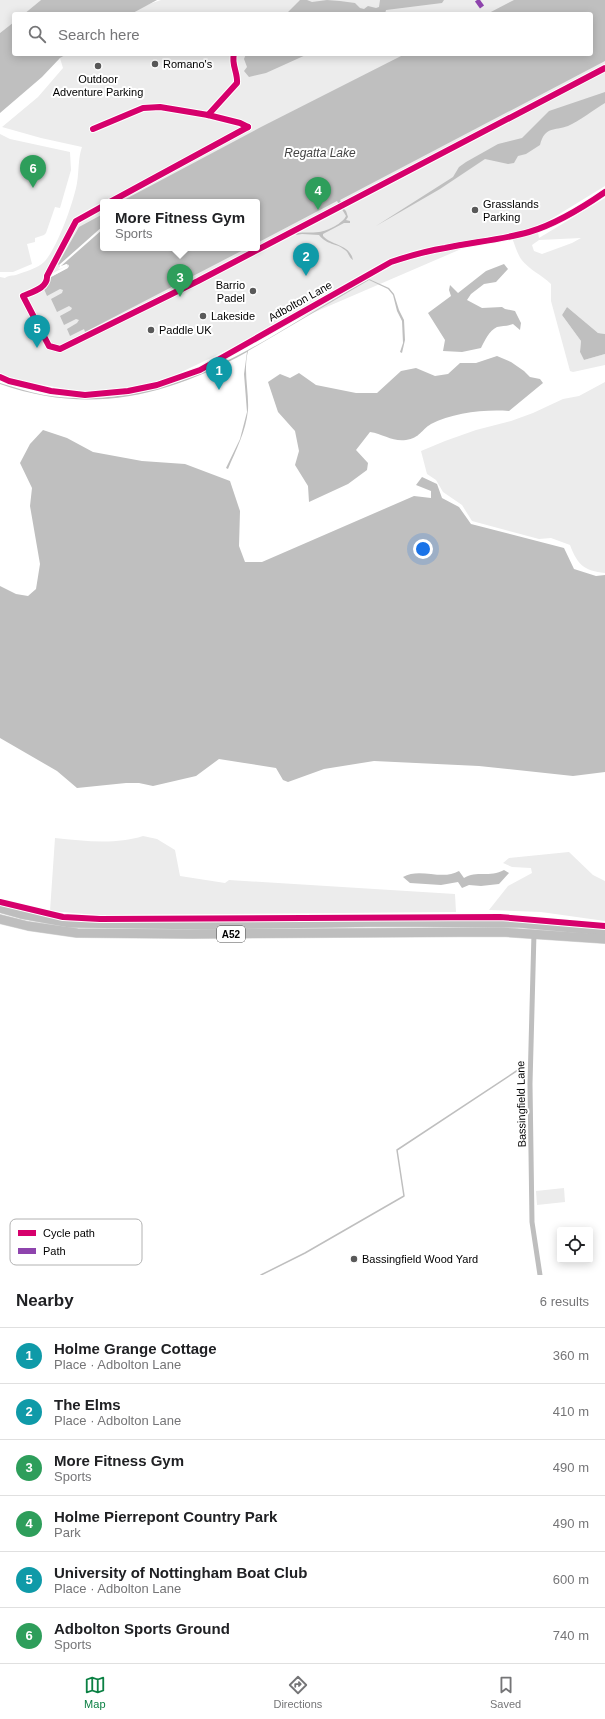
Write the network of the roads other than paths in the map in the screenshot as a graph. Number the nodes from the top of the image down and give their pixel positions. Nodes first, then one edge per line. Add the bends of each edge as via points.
1 (605, 192) edge
2 (0, 377) edge
3 (0, 908) edge
4 (0, 919) edge
5 (605, 931) edge
6 (534, 933) junction
7 (605, 939) edge
8 (540, 1275) edge

1 - 2 street, Adbolton Lane via 574,212 529,232 423,252 391,262 200,370 157,385 85,395 51,391 9,382
3 - 5 highway, A52 via 70,923 518,923
4 - 6 highway, A52 via 28,926 98,934
6 - 7 highway, A52
6 - 8 street, Bassingfield Lane via 530,1084 532,1222

